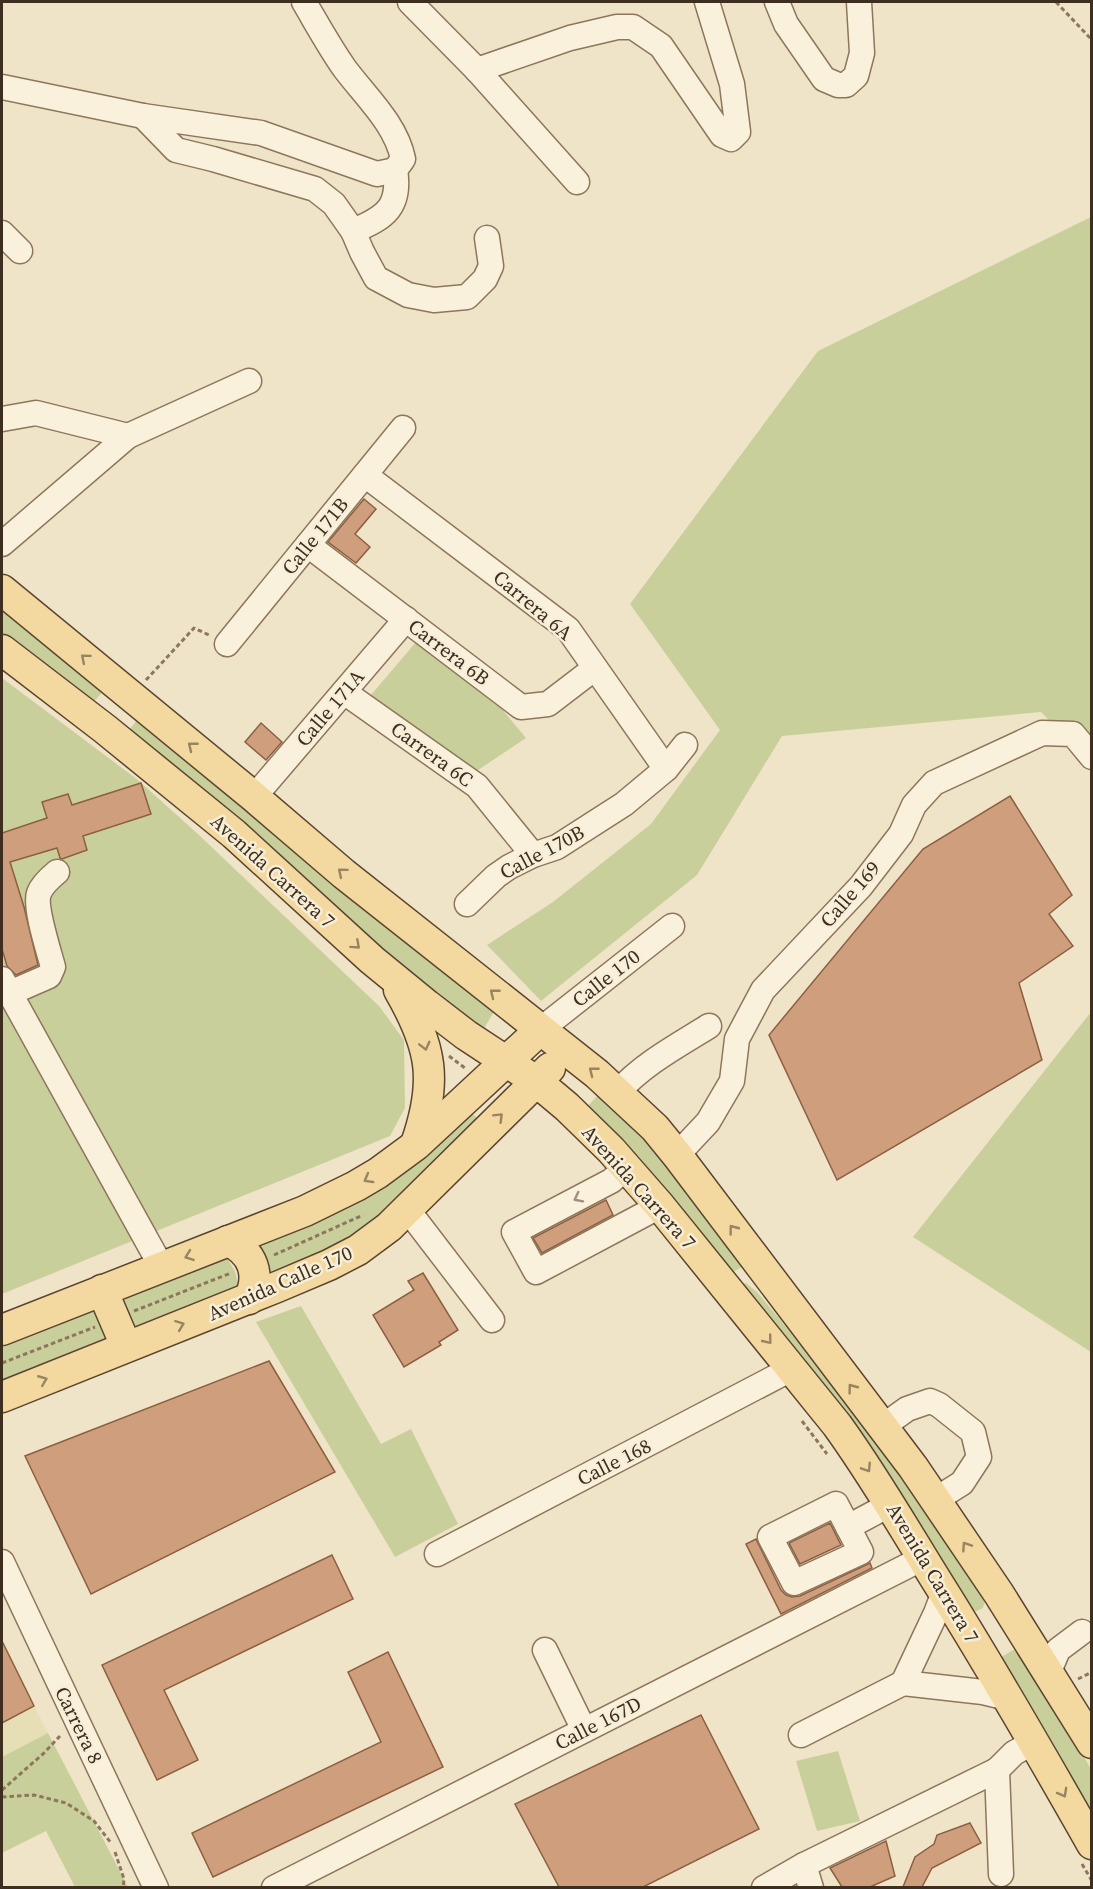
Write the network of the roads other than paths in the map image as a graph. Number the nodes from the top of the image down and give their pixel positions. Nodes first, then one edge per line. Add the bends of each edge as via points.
1 (304, 2) edge
2 (410, 2) edge
3 (707, 2) edge
4 (777, 2) edge
5 (859, 2) edge
6 (477, 70) junction
7 (2, 87) edge
8 (143, 116) junction
9 (395, 170) junction
10 (578, 182) dead end
11 (352, 231) junction
12 (2, 233) edge
13 (487, 238) dead end
14 (20, 251) dead end
15 (249, 381) dead end
16 (2, 419) edge
17 (403, 428) dead end
18 (128, 436) junction
19 (365, 475) junction
20 (2, 544) edge
21 (308, 545) junction
22 (2, 590) edge
23 (406, 619) junction
24 (227, 644) road end
25 (2, 650) edge
26 (595, 668) junction
27 (136, 690) junction
28 (344, 692) junction
29 (105, 729) junction
30 (685, 745) dead end
31 (1092, 757) edge
32 (666, 769) junction
33 (254, 797) junction
34 (533, 855) junction
35 (57, 872) dead end
36 (467, 904) dead end
37 (672, 926) dead end
38 (390, 975) junction
39 (6, 986) edge
40 (709, 1026) dead end
41 (540, 1030) junction
42 (567, 1051) junction
43 (507, 1060) junction
44 (536, 1081) junction
45 (618, 1092) junction
46 (416, 1145) junction
47 (677, 1155) junction
48 (627, 1167) junction
49 (660, 1206) junction
50 (407, 1209) junction
51 (228, 1241) junction
52 (161, 1266) junction
53 (768, 1276) junction
54 (102, 1290) junction
55 (732, 1295) junction
56 (249, 1299) junction
57 (492, 1320) dead end
58 (2, 1330) edge
59 (126, 1346) junction
60 (791, 1369) junction
61 (2, 1397) edge
62 (882, 1427) junction
63 (935, 1500) junction
64 (891, 1504) junction
65 (848, 1527) dead end
66 (437, 1554) dead end
67 (923, 1558) junction
68 (2, 1562) edge
69 (944, 1592) junction
70 (1013, 1616) junction
71 (1082, 1632) dead end
72 (973, 1640) junction
73 (545, 1650) dead end
74 (1048, 1674) junction
75 (903, 1683) junction
76 (1008, 1698) junction
77 (584, 1730) junction
78 (801, 1735) dead end
79 (1034, 1742) junction
80 (1092, 1743) edge
81 (997, 1770) junction
82 (1092, 1844) edge
83 (804, 1865) junction
84 (1002, 1874) dead end
85 (156, 1887) edge
86 (274, 1887) edge
87 (764, 1887) edge
88 (811, 1887) edge

1 - 9 street via 344,68 400,144 403,159
2 - 6 street
3 - 6 street via 732,84 738,132 731,139 722,135 661,46 633,27 570,38
4 - 5 street via 786,24 824,79 846,85 856,76 862,53
6 - 10 street
7 - 8 street
8 - 9 street via 261,133 377,174
8 - 11 street via 176,150 315,189 334,204
9 - 11 street via 398,187 392,208
11 - 13 street via 376,278 408,295 434,300 467,297 485,279 490,266
12 - 14 street
15 - 18 street
16 - 18 street via 36,413
17 - 19 street, Calle 171B
18 - 20 street
19 - 21 street, Calle 171B
19 - 26 street, Carrera 6A via 568,629
21 - 23 street, Carrera 6B
21 - 24 street, Calle 171B
27 -> 22 main road, Avenida Carrera 7
23 - 26 street, Carrera 6B via 521,707 548,704
23 - 28 street, Calle 171A
25 - 29 main road, Avenida Carrera 7
26 - 32 street, Carrera 6A
27 - 29 main road
33 -> 27 main road, Avenida Carrera 7
28 - 33 street, Calle 171A
28 - 34 street, Carrera 6C via 477,786
29 -> 38 main road, Avenida Carrera 7 via 234,834
30 - 32 street, Calle 170B
31 - 47 street, Calle 169 via 1073,734 1042,733 934,783 914,805 901,834 861,886 763,990 737,1039 732,1081 708,1122
32 - 34 street, Calle 170B via 624,804 557,847
41 -> 33 main road, Avenida Carrera 7
34 - 36 street, Calle 170B via 496,876
35 - 39 street via 38,895 51,972 49,976
37 - 41 street, Calle 170
38 - 43 main road, Avenida Carrera 7 via 466,1035
38 -> 46 main road via 420,1028 426,1047 428,1101
39 - 52 street
40 - 45 street via 660,1057
41 - 42 main road, Avenida Carrera 7
41 - 43 main road
42 - 44 main road, Avenida Calle 170
45 -> 42 main road, Avenida Carrera 7
43 - 44 main road, Avenida Carrera 7
43 - 46 main road
44 - 48 main road, Avenida Carrera 7
50 -> 44 main road, Avenida Calle 170
45 - 47 main road, Avenida Carrera 7
46 -> 51 main road via 378,1173 331,1199
53 -> 47 main road, Avenida Carrera 7
48 - 49 main road, Avenida Carrera 7
48 -> 49 street via 611,1181 514,1232 536,1272
49 - 55 main road, Avenida Carrera 7
50 - 56 main road, Avenida Calle 170 via 389,1227 345,1257
50 - 57 street
51 -> 52 main road
51 - 56 main road via 244,1250 253,1264 255,1283
52 - 54 main road
53 - 55 main road via 747,1273 734,1284
62 -> 53 main road, Avenida Carrera 7
54 - 58 main road
54 - 59 main road
55 -> 60 main road, Avenida Carrera 7
59 -> 56 main road, Avenida Calle 170
61 -> 59 main road, Avenida Calle 170
60 -> 64 main road, Avenida Carrera 7 via 837,1425
60 - 66 street, Calle 168
62 - 63 main road, Avenida Carrera 7
62 - 63 street via 907,1409 930,1401 973,1432 979,1457 962,1483
70 -> 63 main road, Avenida Carrera 7
64 - 65 street
64 - 67 main road, Avenida Carrera 7
67 - 69 main road, Avenida Carrera 7
67 - 77 street, Calle 167D
68 - 85 street, Carrera 8
69 - 72 main road, Avenida Carrera 7
69 - 75 street
70 - 72 main road
70 - 74 main road, Avenida Carrera 7
71 - 74 street via 1058,1650
72 - 76 main road, Avenida Carrera 7
73 - 77 street
74 - 80 main road, Avenida Carrera 7
75 - 76 street
75 - 78 street
76 - 79 main road, Avenida Carrera 7
77 - 86 street, Calle 167D
79 - 81 street via 1014,1753
79 -> 82 main road, Avenida Carrera 7
81 - 83 street
81 - 84 street
83 - 87 street
83 - 88 street

